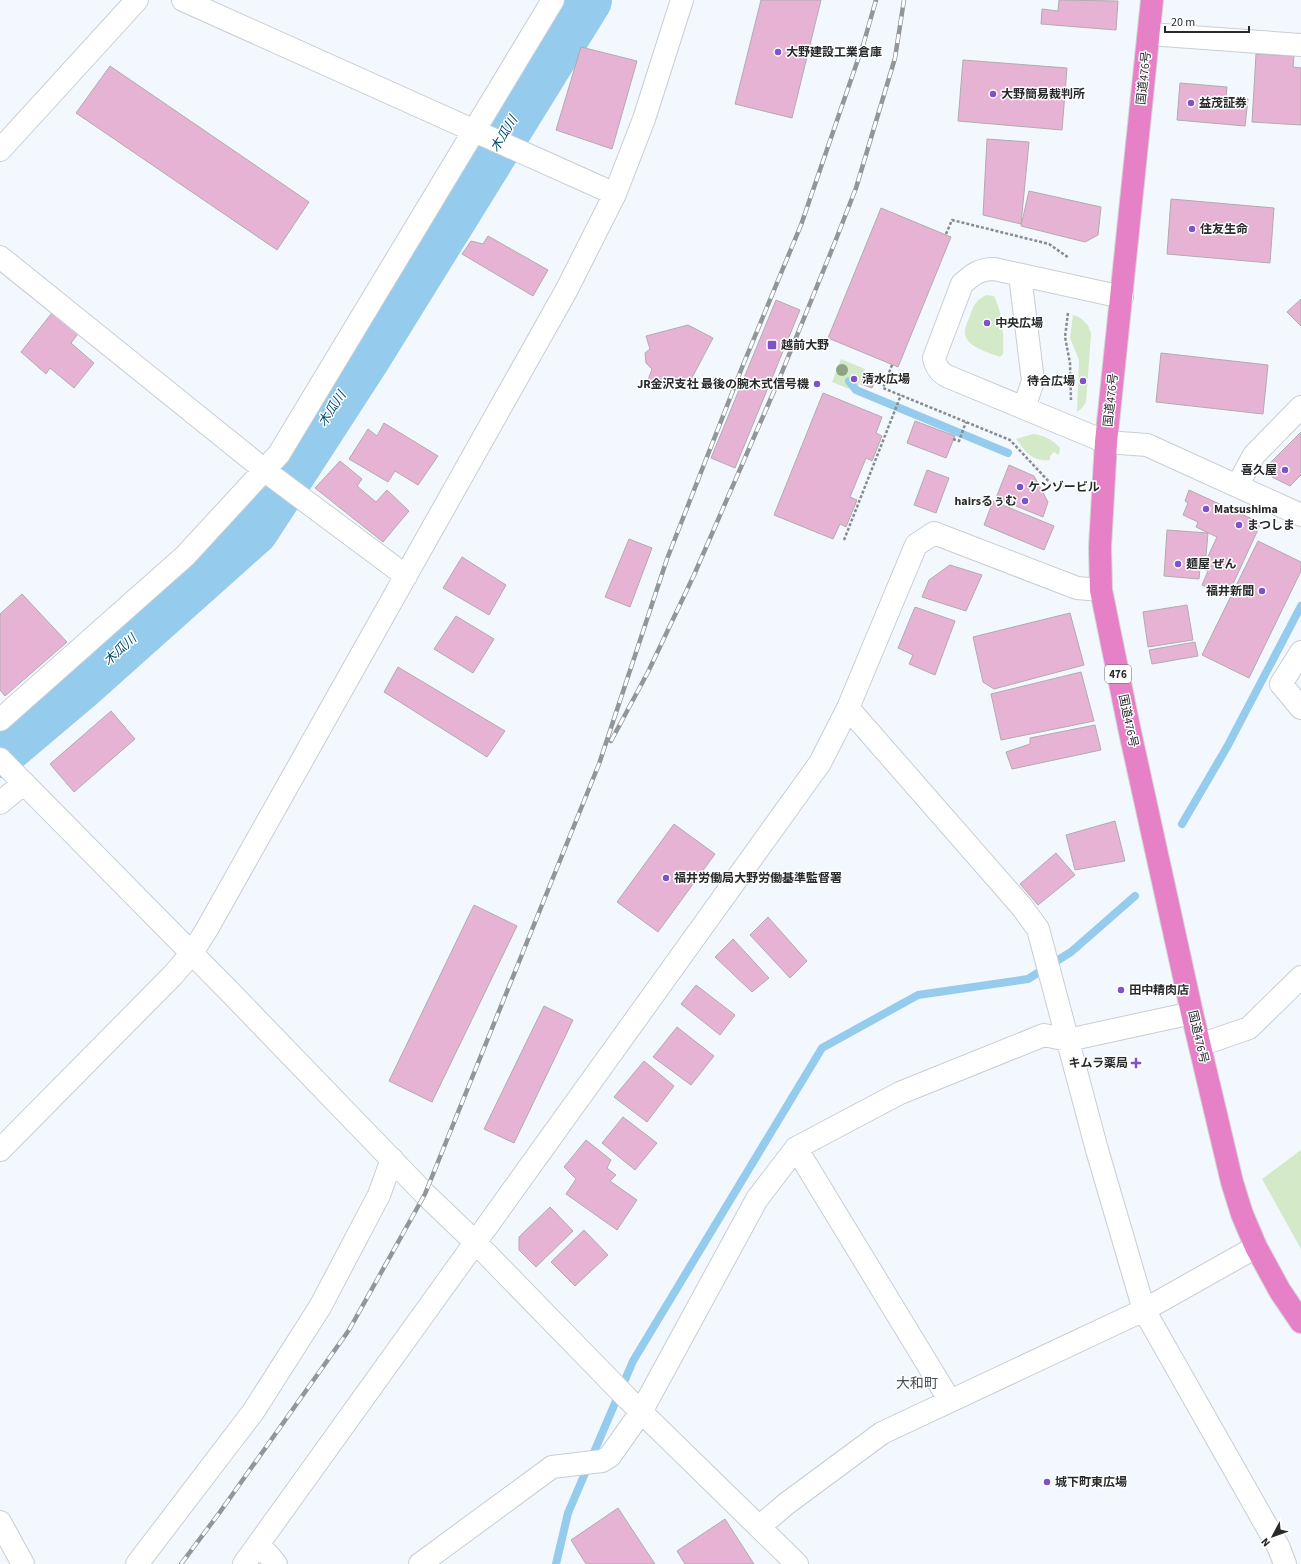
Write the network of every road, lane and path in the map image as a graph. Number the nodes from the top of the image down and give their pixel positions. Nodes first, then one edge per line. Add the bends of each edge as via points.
1 (137, 0) edge
2 (183, 0) edge
3 (553, 0) edge
4 (682, 0) edge
5 (1152, 0) edge
6 (1149, 34) junction
7 (1301, 45) edge
8 (479, 134) junction
9 (0, 150) edge
10 (615, 194) junction
11 (946, 234) dead end
12 (0, 257) edge
13 (1071, 259) dead end
14 (1020, 275) junction
15 (1122, 298) junction
16 (1068, 313) dead end
17 (892, 365) dead end
18 (901, 395) junction
19 (1072, 405) dead end
20 (1301, 407) edge
21 (1024, 408) junction
22 (966, 422) junction
23 (953, 439) dead end
24 (1106, 442) junction
25 (268, 473) junction
26 (1237, 486) junction
27 (1069, 487) dead end
28 (1301, 515) edge
29 (844, 540) dead end
30 (406, 576) junction
31 (1100, 590) junction
32 (1301, 652) edge
33 (848, 708) junction
34 (1301, 708) edge
35 (0, 720) edge
36 (12, 771) edge
37 (0, 803) edge
38 (192, 953) junction
39 (1301, 977) edge
40 (1192, 1013) junction
41 (1068, 1040) junction
42 (1200, 1045) junction
43 (796, 1148) junction
44 (0, 1150) edge
45 (392, 1159) junction
46 (476, 1243) junction
47 (1256, 1247) junction
48 (1144, 1310) junction
49 (1301, 1322) edge
50 (950, 1401) junction
51 (635, 1405) junction
52 (0, 1522) edge
53 (759, 1527) junction
54 (259, 1544) junction
55 (23, 1564) edge
56 (137, 1564) edge
57 (244, 1564) edge
58 (276, 1564) edge
59 (420, 1564) edge
60 (797, 1564) edge
61 (1285, 1564) edge

1 - 9 street
2 - 8 street
3 - 8 street
4 - 10 street via 644,119
5 - 6 highway, 国道476号 / 476
6 - 7 street
6 - 15 highway, 国道476号 / 476
8 - 10 street
8 - 25 street
10 - 30 street via 566,291
11 - 13 path via 952,220 1049,244
12 - 25 street
14 - 15 street
14 - 21 street via 1033,381
14 - 21 street via 983,269 962,284 934,358 942,374
15 - 24 highway, 国道476号 / 476
16 - 19 path via 1065,337 1070,362
17 - 18 path via 883,388
18 - 22 path
18 - 29 path
20 - 26 street via 1254,455
21 - 24 street
22 - 23 path via 959,441
22 - 27 path via 1010,440 1053,486
24 - 26 street via 1147,445
24 - 31 highway, 国道476号 / 476
25 - 30 street
25 - 35 street via 185,556
26 - 28 street
30 - 38 street
31 - 33 street via 1076,588 934,533 916,545
31 - 40 highway, 国道476号 / 476
32 - 34 street via 1281,684
33 - 41 street via 1022,907 1038,929
33 - 46 street via 820,763
36 - 37 street
36 - 38 street
38 - 44 street
38 - 45 street
39 - 42 street via 1249,1028
40 - 41 street
40 - 42 highway, 国道476号 / 476
41 - 43 street via 1044,1035 900,1093
41 - 48 street
42 - 47 highway, 国道476号 / 476 via 1232,1182
43 - 50 street
43 - 51 street via 758,1200
45 - 46 street
45 - 56 street via 379,1195 320,1308 253,1412
46 - 51 street
46 - 54 street
47 - 48 street
47 - 49 highway, 国道476号 / 476 via 1280,1291
48 - 50 street
48 - 61 street via 1279,1548
50 - 53 street via 882,1433
51 - 53 street
51 - 59 street via 610,1456 602,1461 552,1467
52 - 55 street
53 - 60 street
54 - 57 street
54 - 58 street

